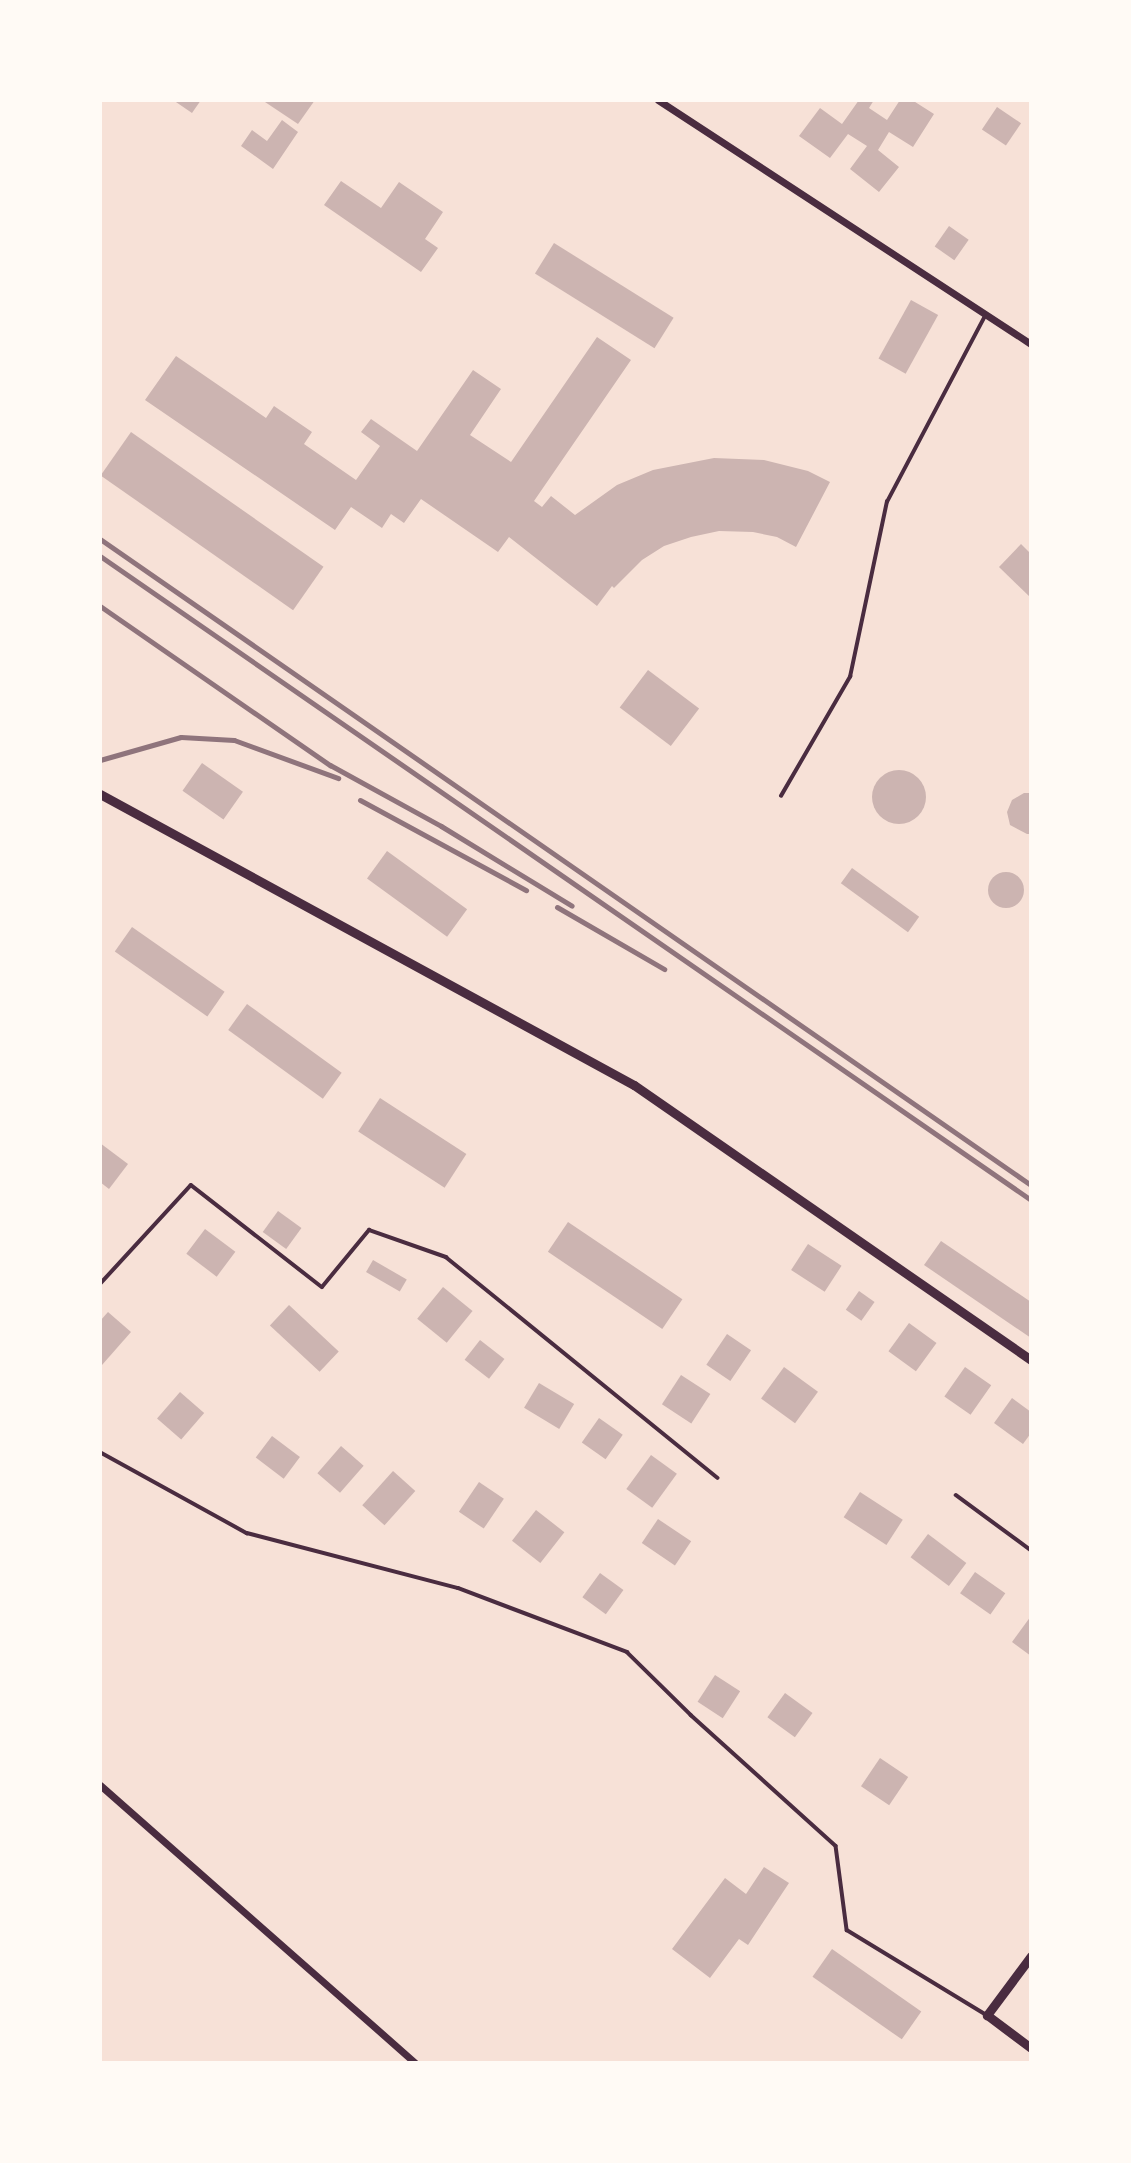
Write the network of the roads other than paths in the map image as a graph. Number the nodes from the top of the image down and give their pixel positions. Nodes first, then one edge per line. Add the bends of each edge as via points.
1 (658, 100) edge
2 (986, 314) junction
3 (1031, 344) edge
4 (100, 794) edge
5 (781, 796) dead end
6 (100, 1284) edge
7 (1031, 1360) edge
8 (100, 1452) edge
9 (718, 1478) dead end
10 (956, 1495) dead end
11 (1031, 1550) edge
12 (100, 1786) edge
13 (1031, 1956) edge
14 (986, 2015) junction
15 (1031, 2048) edge
16 (415, 2063) edge

1 - 2 street
2 - 3 street
2 - 5 lane via 887,502 850,677
4 - 7 street via 634,1085
6 - 9 lane via 191,1185 322,1287 369,1230 446,1257
8 - 14 lane via 247,1533 458,1588 627,1652 836,1846 847,1930
10 - 11 lane
12 - 16 street
13 - 14 street
14 - 15 street

